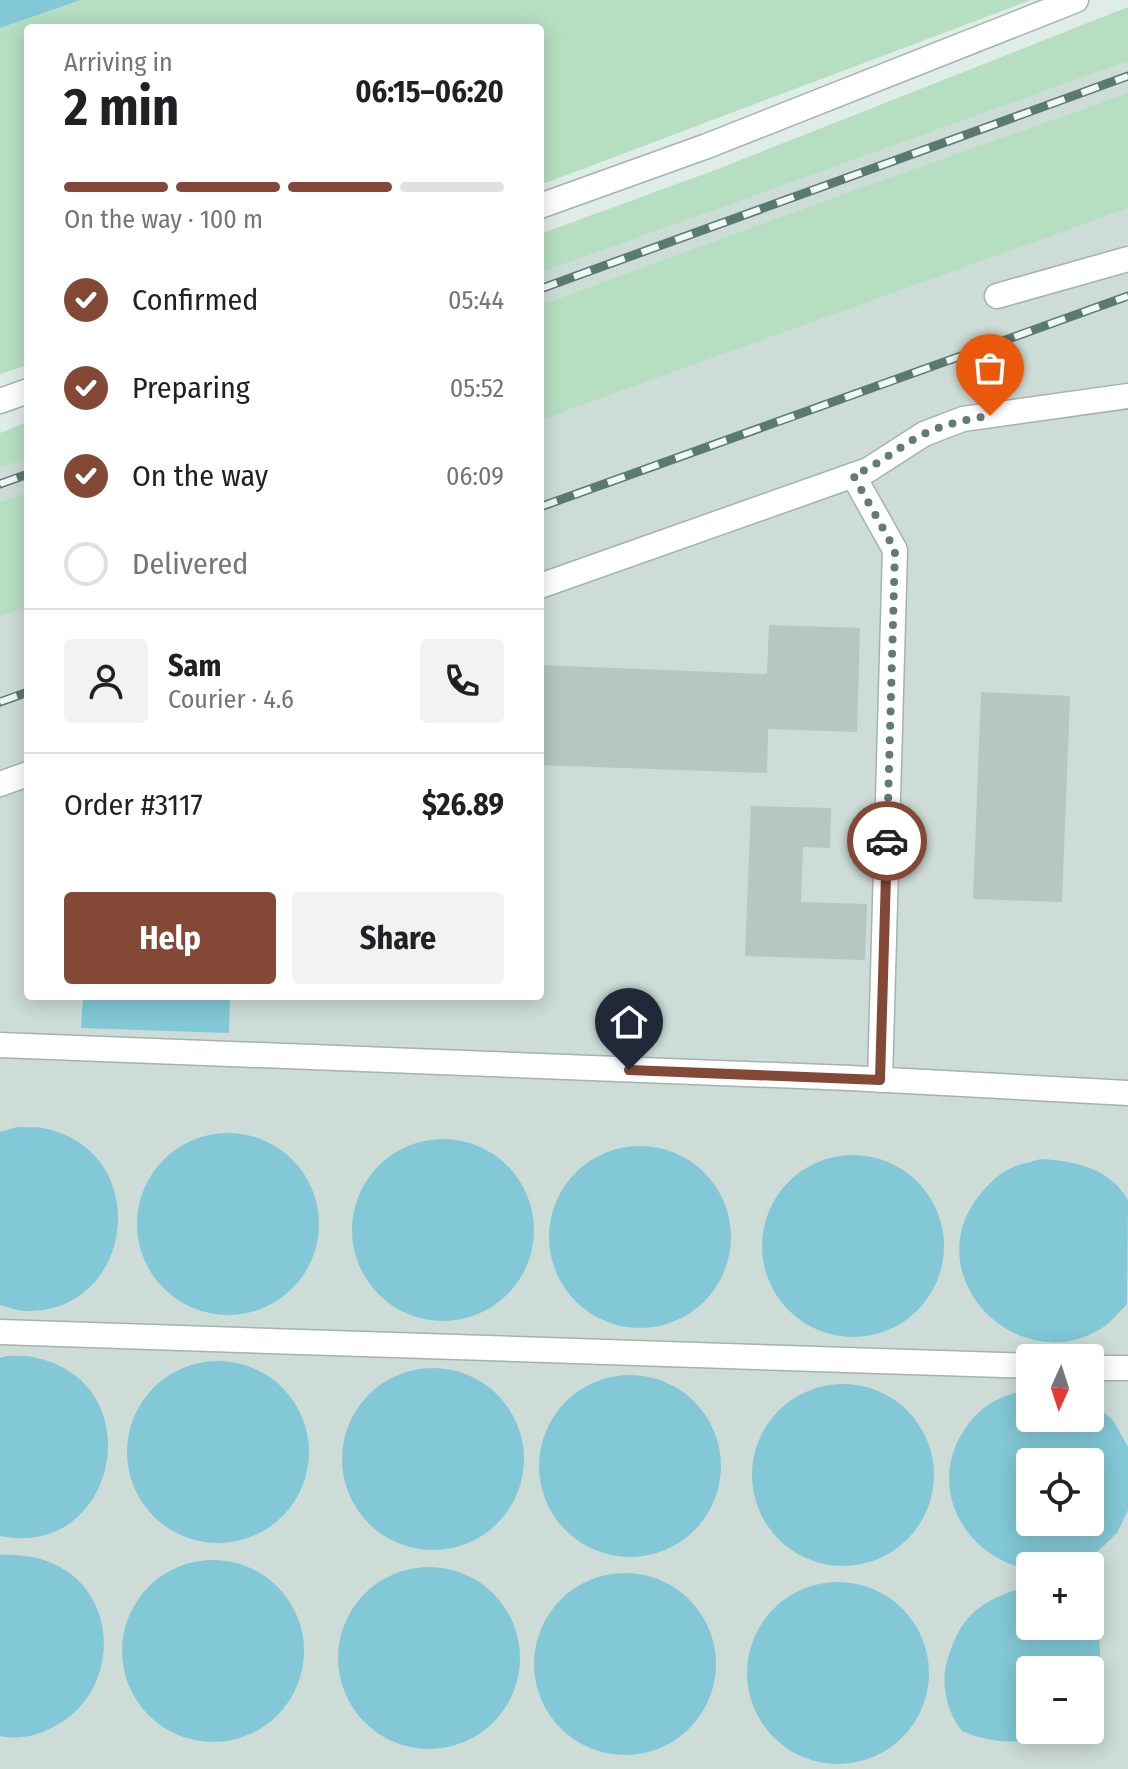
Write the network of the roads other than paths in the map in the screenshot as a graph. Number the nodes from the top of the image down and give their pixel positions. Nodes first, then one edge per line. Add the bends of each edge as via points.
1 (1076, 0) edge
2 (544, 205) edge
3 (1128, 259) edge
4 (997, 296) dead end
5 (24, 392) edge
6 (1128, 396) edge
7 (0, 401) edge
8 (853, 475) junction
9 (544, 585) edge
10 (24, 775) edge
11 (0, 784) edge
12 (0, 1045) edge
13 (880, 1080) junction
14 (1128, 1093) edge
15 (0, 1332) edge
16 (1016, 1366) edge
17 (1104, 1368) edge
18 (1128, 1368) edge

1 - 2 lane
3 - 4 lane
5 - 7 lane
6 - 8 lane via 963,419 924,434
8 - 9 lane
8 - 13 lane via 895,550
10 - 11 lane
12 - 13 lane
13 - 14 lane
15 - 16 lane
17 - 18 lane

